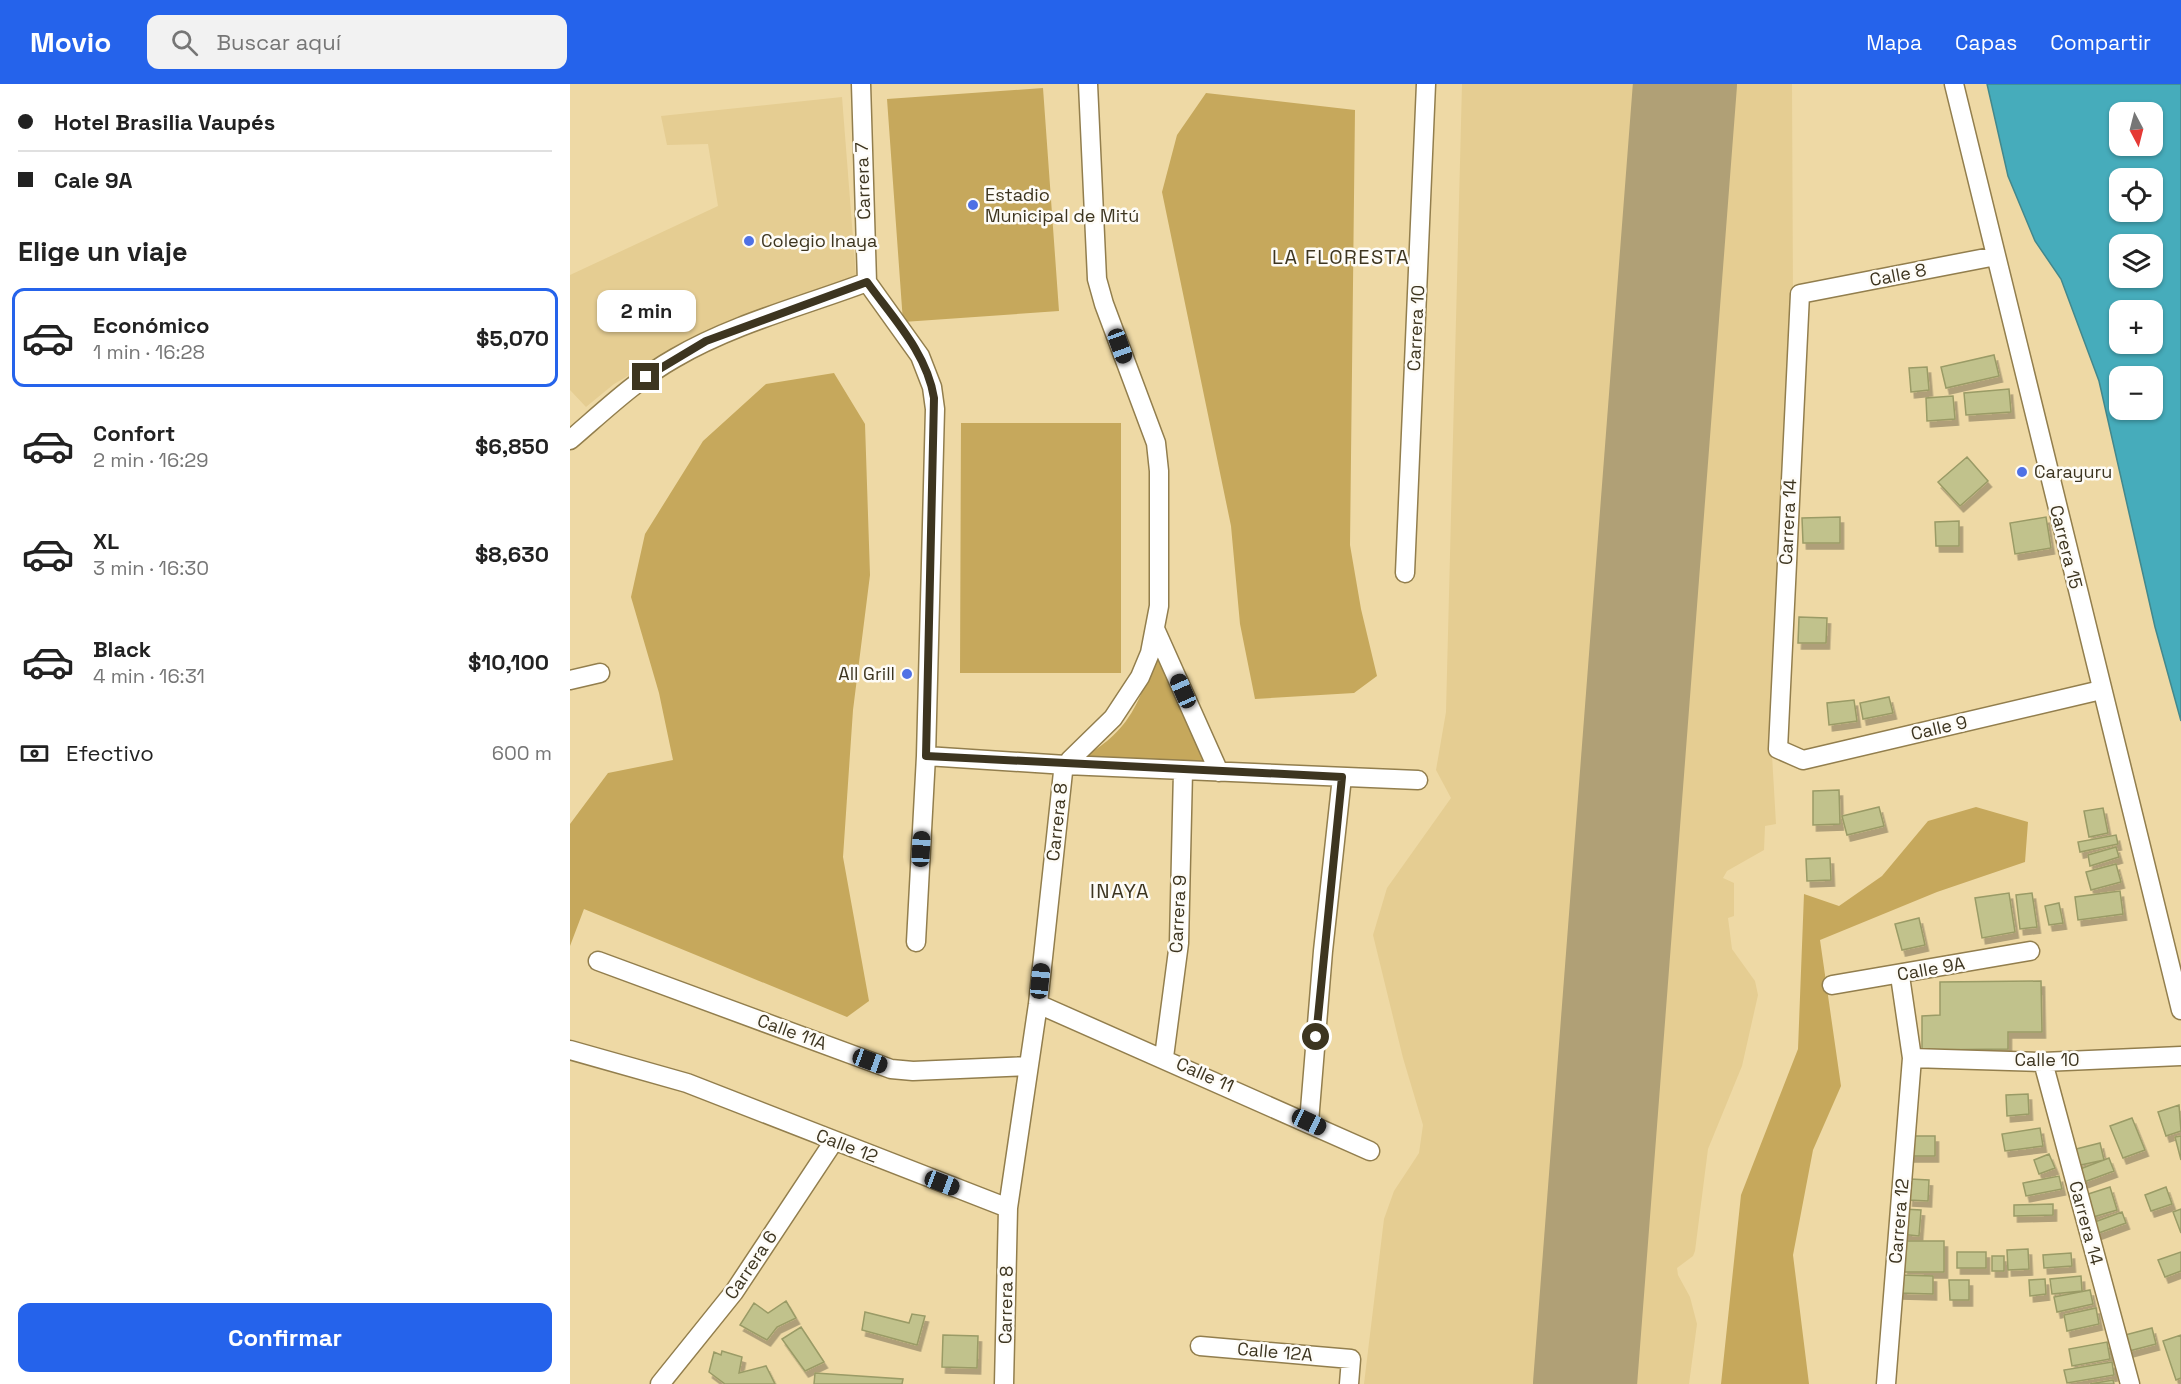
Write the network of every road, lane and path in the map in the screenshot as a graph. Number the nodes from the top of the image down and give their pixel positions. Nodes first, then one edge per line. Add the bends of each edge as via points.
1 (861, 84) edge
2 (1088, 84) edge
3 (1426, 84) edge
4 (1954, 84) edge
5 (1996, 256) junction
6 (867, 282) junction
7 (1800, 294) joint
8 (570, 440) edge
9 (1405, 573) dead end
10 (1156, 631) junction
11 (600, 673) dead end
12 (570, 680) edge
13 (2101, 690) junction
14 (1778, 749) joint
15 (926, 756) junction
16 (1066, 765) junction
17 (1183, 771) junction
18 (1219, 772) junction
19 (1342, 777) junction
20 (1418, 780) dead end
21 (916, 942) dead end
22 (2030, 951) dead end
23 (598, 961) dead end
24 (1899, 976) junction
25 (1832, 985) dead end
26 (1038, 1004) junction
27 (2181, 1010) edge
28 (570, 1050) edge
29 (2181, 1056) edge
30 (1164, 1058) junction
31 (1912, 1058) junction
32 (2043, 1062) junction
33 (1029, 1066) junction
34 (1309, 1122) junction
35 (834, 1141) junction
36 (1370, 1151) dead end
37 (1008, 1208) junction
38 (1200, 1346) dead end
39 (660, 1384) edge
40 (1004, 1384) edge
41 (1348, 1384) edge
42 (1886, 1384) edge
43 (2130, 1384) edge

1 - 6 street, Carrera 7
2 - 10 street, Carrera 8 via 1097,279 1158,457
3 - 9 street, Carrera 10
4 - 5 street, Carrera 15
5 - 7 street, Calle 8
5 - 13 street, Carrera 15
6 - 8 street via 706,341 632,387
6 - 15 street via 920,356 934,398
7 - 14 street, Carrera 14
10 - 16 street, Carrera 8 via 1150,653 1125,703
10 - 18 street
11 - 12 street
13 - 14 street, Calle 9 via 1803,760
13 - 27 street, Carrera 15
15 - 16 street
15 - 21 street
16 - 17 street
16 - 26 street, Carrera 8
17 - 18 street
17 - 30 street, Carrera 9 via 1179,943
18 - 19 street
19 - 20 street
19 - 34 street
22 - 24 street, Calle 9A
23 - 33 street, Calle 11A via 891,1069
24 - 25 street, Calle 9A
24 - 31 street, Carrera 12
26 - 30 street, Calle 11
26 - 33 street, Carrera 8
28 - 35 street, Calle 12 via 687,1083
29 - 32 street, Calle 10
30 - 34 street, Calle 11
31 - 32 street, Calle 10
31 - 42 street, Carrera 12
32 - 43 street, Carrera 14
33 - 37 street, Carrera 8
34 - 36 street, Calle 11
35 - 37 street, Calle 12
35 - 39 street, Carrera 6 via 734,1292
37 - 40 street, Carrera 8
38 - 41 street, Calle 12A via 1351,1359

